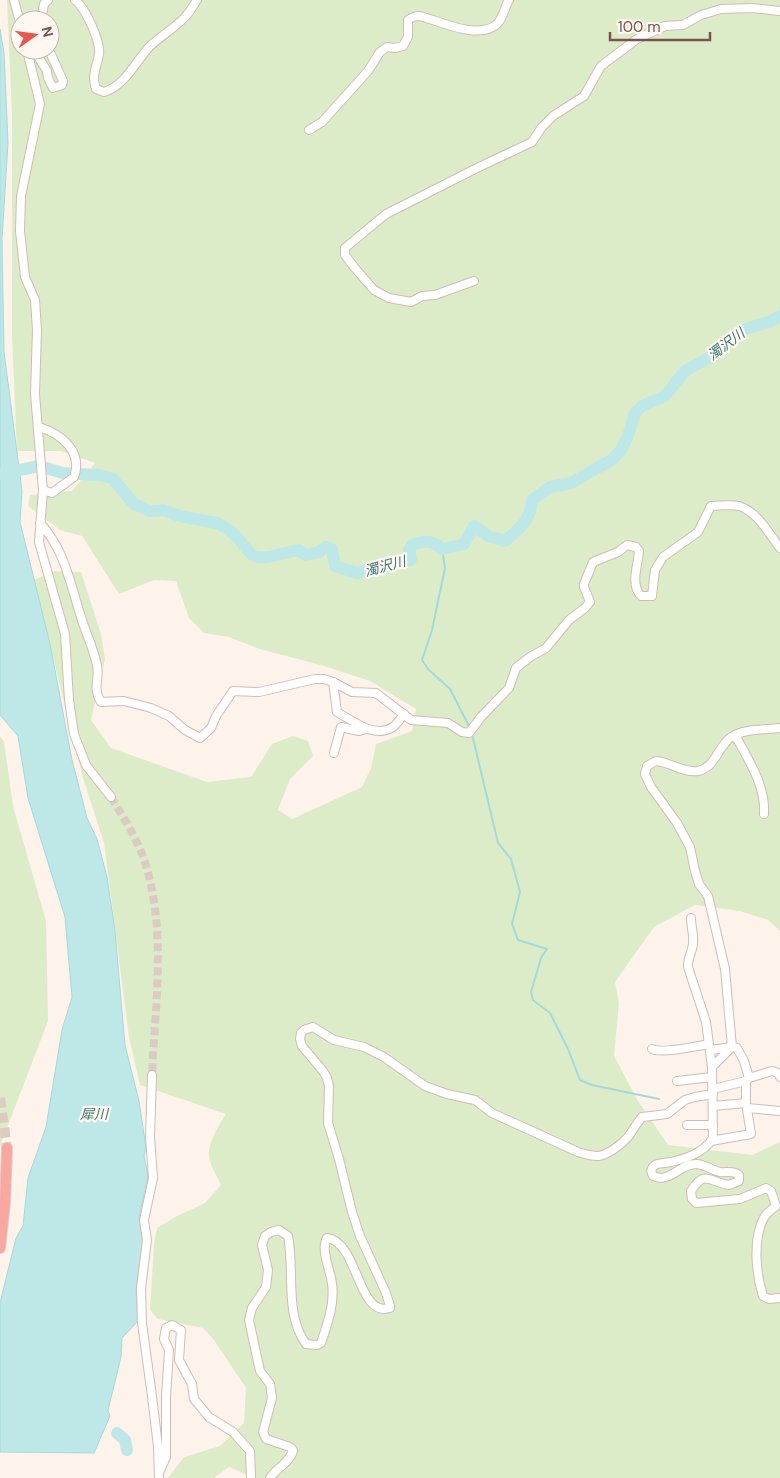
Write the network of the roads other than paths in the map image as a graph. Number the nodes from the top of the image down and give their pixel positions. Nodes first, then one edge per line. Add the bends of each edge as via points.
1 (75, 0) edge
2 (198, 0) edge
3 (510, 0) edge
4 (780, 11) edge
5 (29, 60) edge
6 (40, 60) edge
7 (54, 60) edge
8 (309, 130) dead end
9 (474, 281) dead end
10 (39, 427) junction
11 (43, 490) junction
12 (40, 523) junction
13 (780, 548) edge
14 (333, 682) junction
15 (404, 714) junction
16 (780, 728) edge
17 (366, 729) junction
18 (735, 735) junction
19 (334, 753) dead end
20 (111, 797) tunnel mouth
21 (764, 814) dead end
22 (691, 918) dead end
23 (710, 1047) junction
24 (732, 1047) junction
25 (652, 1049) dead end
26 (712, 1067) junction
27 (152, 1075) tunnel mouth
28 (712, 1077) junction
29 (780, 1078) edge
30 (747, 1080) junction
31 (676, 1081) dead end
32 (713, 1092) junction
33 (746, 1105) junction
34 (713, 1106) junction
35 (780, 1111) edge
36 (687, 1125) dead end
37 (713, 1125) junction
38 (711, 1140) junction
39 (7, 1148) tunnel mouth
40 (780, 1186) edge
41 (771, 1191) junction
42 (0, 1248) edge
43 (780, 1298) edge
44 (159, 1475) edge
45 (251, 1478) edge
46 (270, 1478) edge

1 - 2 street via 99,42 100,54 93,77 96,89 104,92 114,89 146,51 184,18
3 - 8 street via 495,26 482,30 412,17 408,20 408,37 403,46 387,46 380,52 368,71 322,122
4 - 9 street via 721,9 683,25 665,26 637,39 602,66 584,96 553,116 532,142 386,214 345,248 345,255 361,275 374,290 388,298 411,302
5 - 10 street via 40,104 21,196 20,231 25,277 35,300 35,394
6 - 7 street via 53,88 57,88 63,81
10 - 11 street
10 - 11 street via 68,443 76,464 74,477 52,493
11 - 12 street
12 - 14 street via 54,540 69,572 98,668 96,691 101,702 124,702 151,708 169,716 200,738 211,728 233,691 259,692 316,679
12 - 20 street via 39,542 65,634 74,734 86,764
13 - 15 street via 768,529 748,511 732,505 711,506 698,532 663,557 655,570 652,596 641,596 636,589 639,551 636,547 627,545 593,562 584,584 590,602 588,606 569,620 546,648 516,668 509,688 471,732 462,732 448,723 411,720
14 - 15 street via 352,692 376,693
14 - 17 street via 337,712
15 - 17 street via 390,728 382,731
16 - 18 street
17 - 19 street via 359,731 341,727
18 - 21 street via 753,767 765,804
18 - 24 street via 707,767 690,771 656,761 647,766 645,774 690,847 699,884 708,896 728,987
22 - 23 street via 694,942 687,962 706,1022
23 - 24 street
23 - 25 street via 656,1052
23 - 26 street
24 - 26 street
24 - 30 street via 740,1053
26 - 28 street
27 - 44 street via 150,1137 153,1178 144,1220 147,1240 142,1323
28 - 31 street
28 - 32 street
29 - 30 street via 772,1071
30 - 32 street
30 - 33 street
32 - 34 street
32 - 46 street via 685,1100 667,1114 642,1117 620,1145 604,1154 590,1155 492,1113 475,1100 425,1086 364,1047 334,1040 313,1027 304,1030 300,1039 302,1046 323,1071 329,1086 328,1123 360,1236 390,1308 376,1307 365,1293 344,1248 327,1238 325,1249 332,1305 321,1343 306,1344 299,1332 292,1298 288,1236 279,1230 265,1236 262,1245 268,1270 266,1287 252,1308 250,1320 260,1371 270,1384 272,1398 263,1432 266,1440 293,1450 289,1459
33 - 34 street
33 - 35 street
33 - 38 street via 750,1134
34 - 37 street
36 - 37 street
37 - 38 street
38 - 41 street via 697,1154 656,1164 652,1168 653,1176 667,1178 698,1164 739,1175 740,1179 729,1185 706,1178 700,1180 691,1192 696,1203 740,1199 766,1188
39 - 42 highway
40 - 41 street
41 - 43 street via 776,1206 761,1222 756,1260 762,1296
44 - 45 street via 166,1457 169,1350 164,1339 166,1328 172,1325 181,1330 179,1360 192,1384 194,1399 209,1417 233,1432 250,1450

